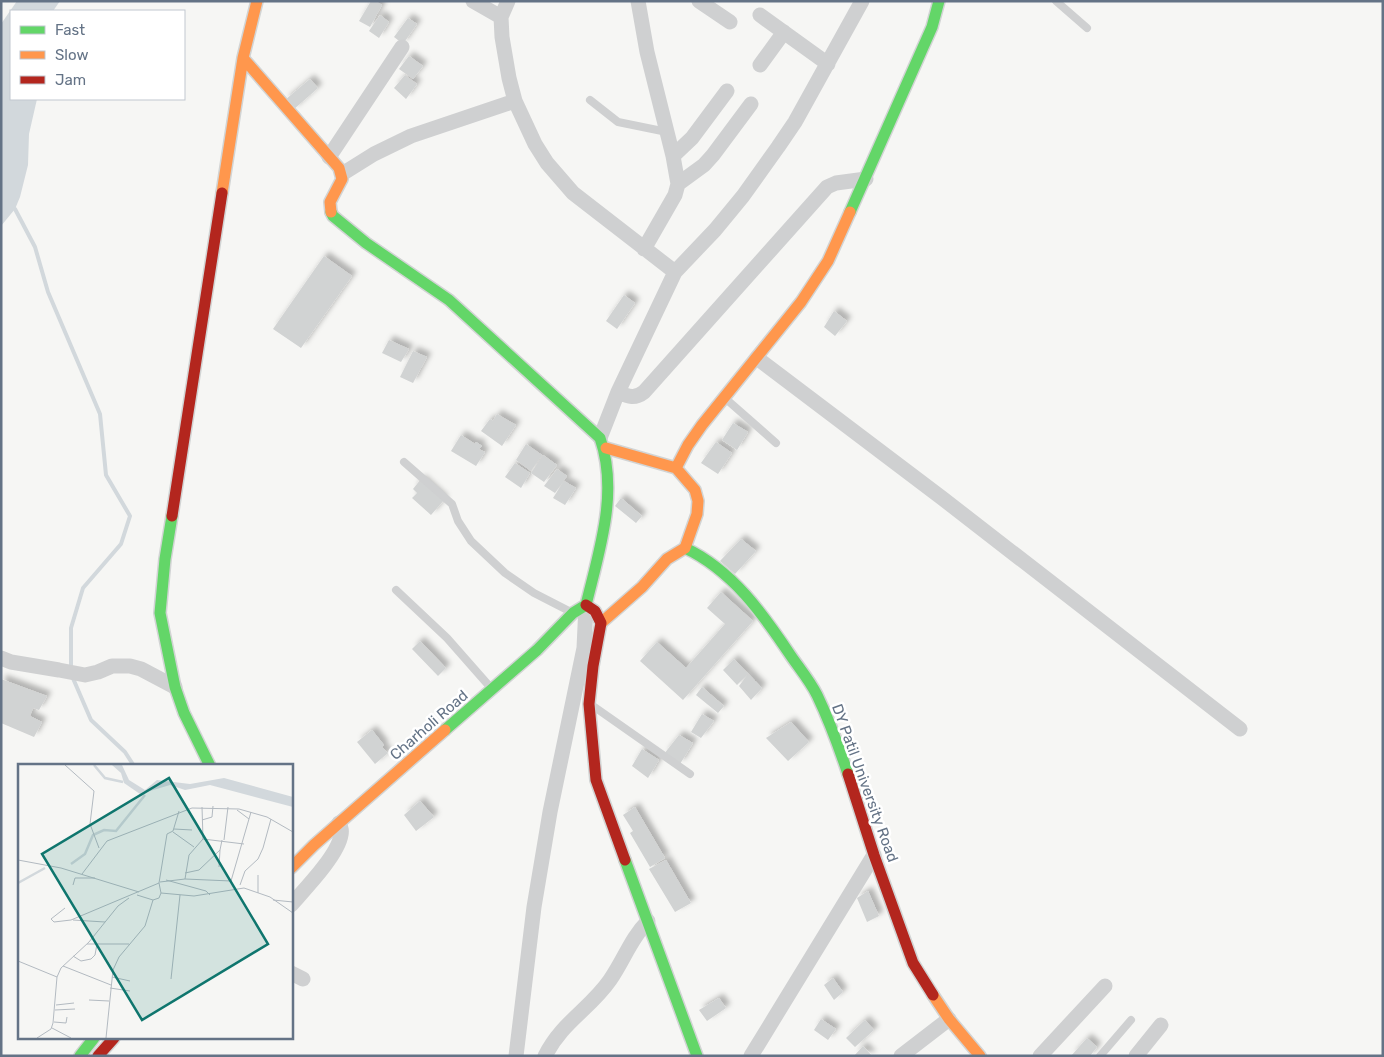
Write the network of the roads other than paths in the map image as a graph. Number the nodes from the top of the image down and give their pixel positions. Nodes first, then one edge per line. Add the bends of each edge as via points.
1 (257, 1) edge
2 (473, 1) edge
3 (508, 1) edge
4 (638, 1) edge
5 (699, 1) edge
6 (862, 1) edge
7 (940, 1) edge
8 (1056, 1) edge
9 (760, 15) dead end
10 (501, 18) junction
11 (730, 22) dead end
12 (1087, 28) dead end
13 (784, 32) junction
14 (402, 47) dead end
15 (243, 58) junction
16 (828, 64) junction
17 (760, 65) dead end
18 (727, 91) dead end
19 (590, 100) dead end
20 (515, 101) junction
21 (751, 104) dead end
22 (667, 132) junction
23 (673, 156) junction
24 (329, 157) junction
25 (342, 174) junction
26 (866, 179) junction
27 (678, 184) junction
28 (644, 249) junction
29 (675, 272) junction
30 (757, 358) junction
31 (618, 392) junction
32 (725, 397) junction
33 (603, 443) junction
34 (776, 443) dead end
35 (404, 462) dead end
36 (676, 468) junction
37 (685, 548) junction
38 (396, 590) dead end
39 (580, 609) junction
40 (601, 623) junction
41 (1, 658) edge
42 (175, 686) junction
43 (492, 690) junction
44 (589, 704) junction
45 (1240, 729) dead end
46 (209, 764) edge
47 (690, 774) dead end
48 (339, 823) junction
49 (874, 855) junction
50 (292, 867) edge
51 (292, 904) edge
52 (648, 921) junction
53 (1105, 986) dead end
54 (948, 1019) junction
55 (1131, 1020) dead end
56 (1161, 1024) dead end
57 (92, 1040) edge
58 (112, 1040) edge
59 (755, 1055) edge
60 (80, 1056) edge
61 (98, 1056) edge
62 (516, 1056) edge
63 (545, 1056) edge
64 (696, 1056) edge
65 (901, 1056) edge
66 (980, 1056) edge
67 (1040, 1056) edge
68 (1100, 1056) edge
69 (1136, 1056) edge

1 - 15 street
2 - 10 street
3 - 10 street
4 - 22 street
5 - 11 street
6 - 16 street
7 - 26 street
8 - 12 lane
9 - 13 street
10 - 20 street
13 - 16 street
13 - 17 street
14 - 24 street
15 - 24 street
15 - 42 street via 165,558 160,613
16 - 29 street via 795,122 743,196
18 - 23 street via 692,138
19 - 22 lane via 618,122
20 - 25 street via 411,136
20 - 28 street via 535,144 559,179
21 - 27 street via 704,165
22 - 23 street
23 - 27 street
24 - 25 street
25 - 33 street via 329,205 333,216 366,243 449,300
26 - 30 street via 824,268
26 - 31 street via 827,187 644,392 632,398
27 - 28 street
28 - 29 street
29 - 31 street
30 - 32 street
30 - 45 street
31 - 33 street
32 - 34 lane
32 - 36 street via 688,445
33 - 36 street
33 - 39 street via 608,463 607,510
35 - 39 lane via 452,504 471,541 505,572 534,593
36 - 37 street via 695,490 698,501 697,514
37 - 40 street via 667,559 642,587
37 - 49 street, DY Patil University Road via 704,557 724,573 756,608 816,693 837,741
38 - 43 lane via 447,638
39 - 40 street via 595,611
39 - 43 street, Charholi Road
39 - 62 street via 584,648 534,907
40 - 44 street
41 - 42 street via 85,676 112,666 130,666
42 - 46 street
43 - 48 street, Charholi Road
44 - 47 lane
44 - 52 street via 596,780
48 - 50 street, Charholi Road
48 - 51 street via 342,830 336,848
49 - 54 street, DY Patil University Road via 913,962
49 - 59 street
52 - 63 street via 631,942 610,980 558,1034
52 - 64 street
53 - 67 street
54 - 65 street
54 - 66 street, DY Patil University Road
55 - 68 lane
56 - 69 street
57 - 60 street
58 - 61 street

